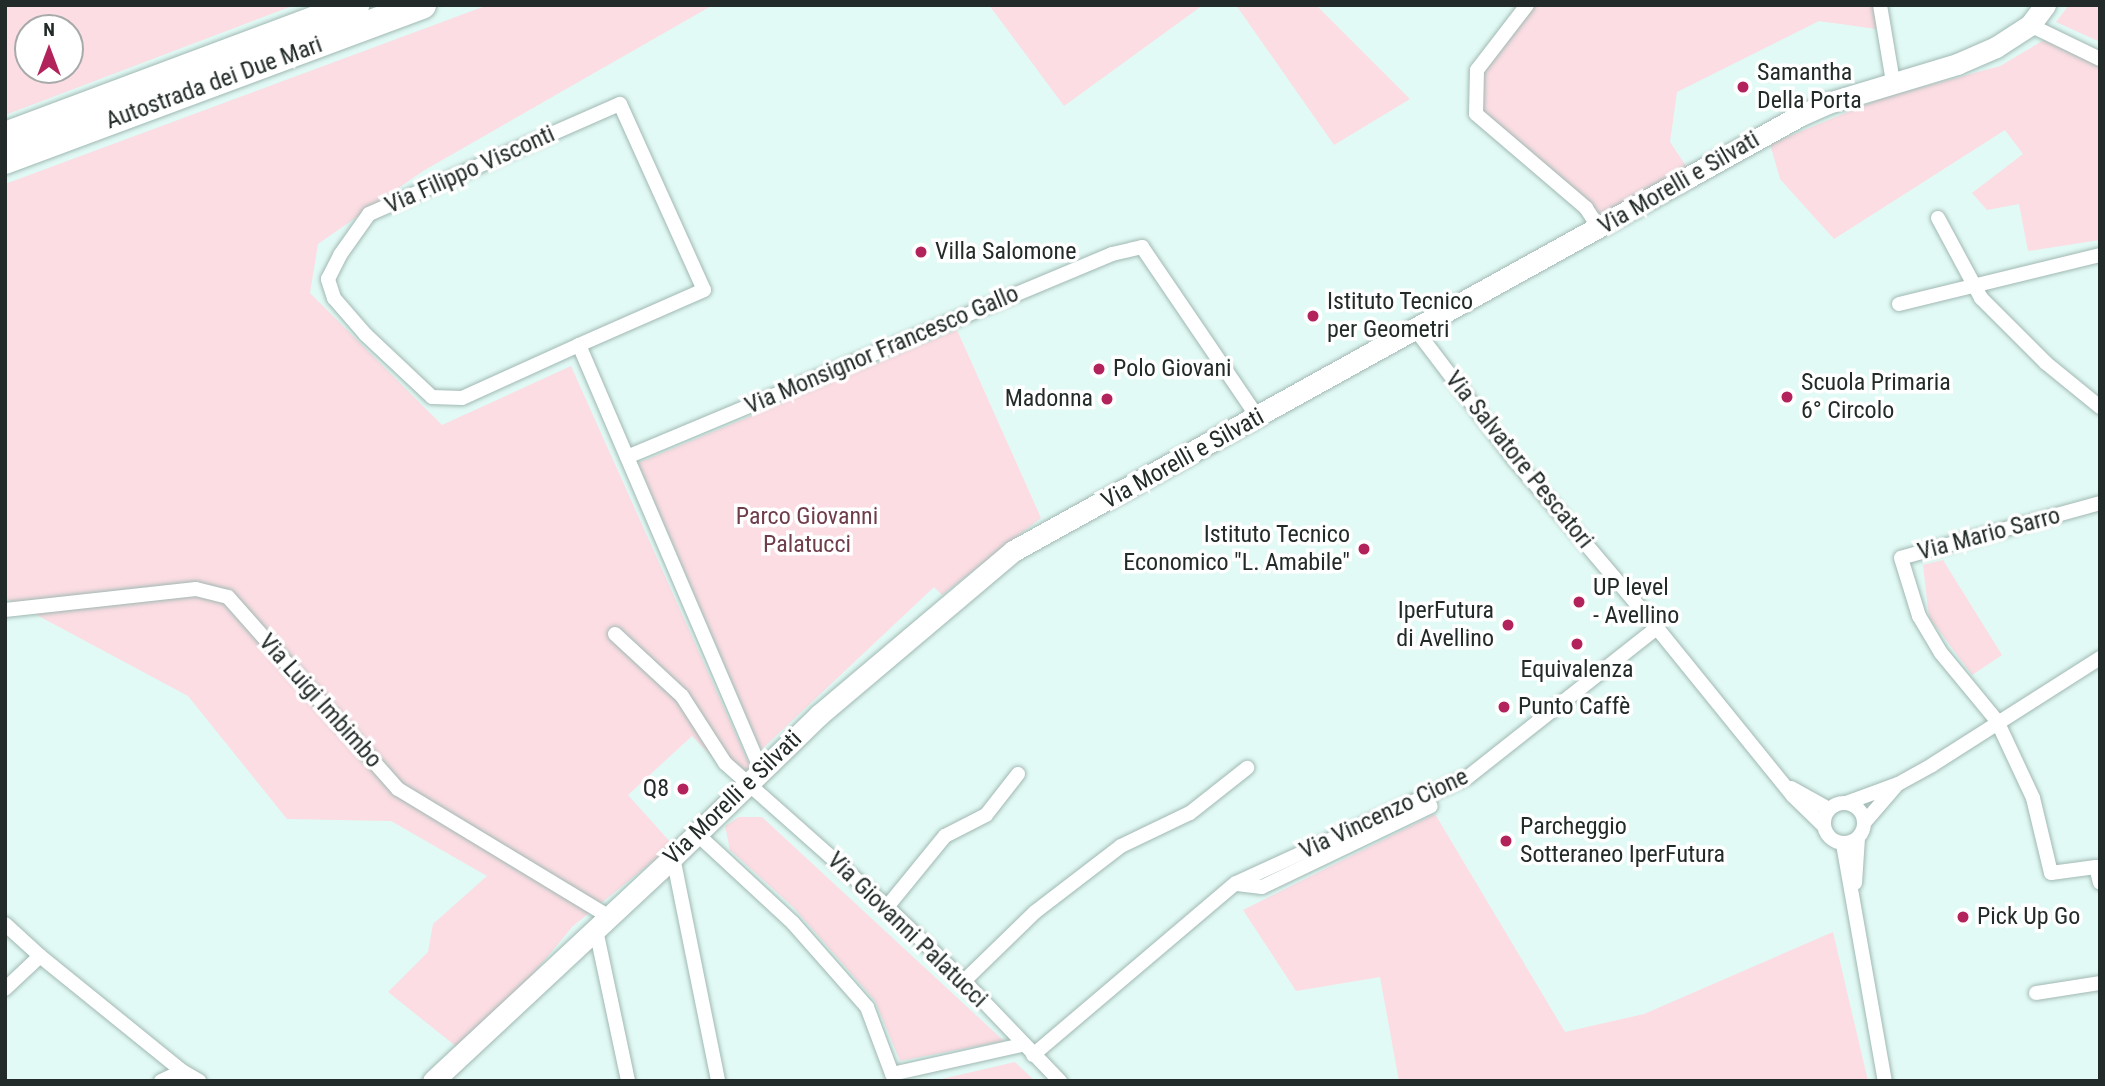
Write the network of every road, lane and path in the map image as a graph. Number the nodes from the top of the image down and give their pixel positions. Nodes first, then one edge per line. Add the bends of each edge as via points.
1 (355, 5) edge
2 (422, 5) edge
3 (1527, 5) edge
4 (1880, 5) edge
5 (2045, 5) edge
6 (2030, 25) junction
7 (2100, 59) edge
8 (1893, 82) junction
9 (5, 136) edge
10 (5, 160) edge
11 (1938, 218) dead end
12 (1599, 228) junction
13 (2100, 255) edge
14 (1974, 285) junction
15 (1899, 304) dead end
16 (1416, 330) junction
17 (579, 345) junction
18 (2100, 407) edge
19 (1258, 418) junction
20 (627, 457) junction
21 (2100, 503) edge
22 (5, 610) edge
23 (1657, 628) junction
24 (615, 634) dead end
25 (2100, 658) edge
26 (1997, 721) junction
27 (1247, 768) dead end
28 (1018, 774) dead end
29 (755, 777) junction
30 (1784, 784) junction
31 (1898, 784) junction
32 (1846, 803) junction
33 (1432, 806) dead end
34 (1829, 809) junction
35 (1864, 823) junction
36 (1824, 825) junction
37 (697, 834) junction
38 (1858, 838) junction
39 (1843, 844) junction
40 (674, 857) junction
41 (1236, 883) junction
42 (2100, 883) edge
43 (1853, 905) junction
44 (887, 907) junction
45 (603, 923) junction
46 (5, 924) edge
47 (40, 956) junction
48 (964, 981) junction
49 (2100, 983) edge
50 (5, 989) edge
51 (2036, 993) dead end
52 (1028, 1050) junction
53 (182, 1071) junction
54 (893, 1078) edge
55 (161, 1081) edge
56 (199, 1081) edge
57 (433, 1081) edge
58 (628, 1081) edge
59 (718, 1081) edge
60 (1060, 1081) edge
61 (1885, 1081) edge

1 - 9 highway, Autostrada dei Due Mari
2 - 10 highway, Autostrada dei Due Mari
3 - 12 street via 1477,70 1476,114 1586,208
4 - 8 street
5 - 6 main road, Via Morelli e Silvati
6 - 7 street
6 - 8 main road, Via Morelli e Silvati via 1957,64
8 - 12 main road, Via Morelli e Silvati via 1799,116
11 - 14 street
12 - 16 main road, Via Morelli e Silvati
13 - 14 street
14 - 15 street
14 - 18 street via 1981,298 2046,363
16 - 19 main road, Via Morelli e Silvati
16 - 23 street, Via Salvatore Pescatori via 1513,458
17 - 17 street, Via Filippo Visconti via 704,290 620,104 369,214 328,279 334,298 366,335 432,397 462,398
17 - 20 street
19 - 20 street, Via Monsignor Francesco Gallo via 1142,247 1112,254
19 - 29 main road, Via Morelli e Silvati via 1013,551 819,715
20 - 29 street
21 - 26 street, Via Mario Sarro via 1901,558 1919,616 1941,653
22 - 45 street, Via Luigi Imbimbo via 196,589 228,597 398,789
23 - 30 street, Via Salvatore Pescatori
23 - 41 street, Via Vincenzo Cione via 1468,777
24 - 29 street, Via Giovanni Palatucci via 682,696 725,763
25 - 26 street
26 - 31 street
26 - 42 street via 2033,798 2051,873 2096,867
27 - 48 street via 1190,813 1121,846 1035,912
28 - 44 street via 986,815 945,836
29 - 37 main road, Via Morelli e Silvati
29 - 44 street, Via Giovanni Palatucci
30 - 34 street, Via Salvatore Pescatori
30 - 36 street, Via Salvatore Pescatori
31 - 32 street
31 - 35 street
32 - 34 street
32 - 35 street via 1857,808
33 - 41 street, Via Vincenzo Cione via 1262,887
34 - 36 street
35 - 38 street
36 - 39 street via 1830,839
37 - 40 main road, Via Morelli e Silvati
37 - 54 street via 793,923 867,1007
38 - 39 street
38 - 43 street
39 - 43 street
40 - 45 main road, Via Morelli e Silvati
40 - 59 street
41 - 52 street, Via Vincenzo Cione
43 - 61 street
44 - 48 street, Via Giovanni Palatucci
45 - 57 main road, Via Morelli e Silvati
45 - 58 street
46 - 47 street
47 - 50 street
47 - 53 street
48 - 52 street, Via Giovanni Palatucci
49 - 51 street
52 - 54 street
52 - 60 street, Via Giovanni Palatucci
53 - 55 street
53 - 56 street

